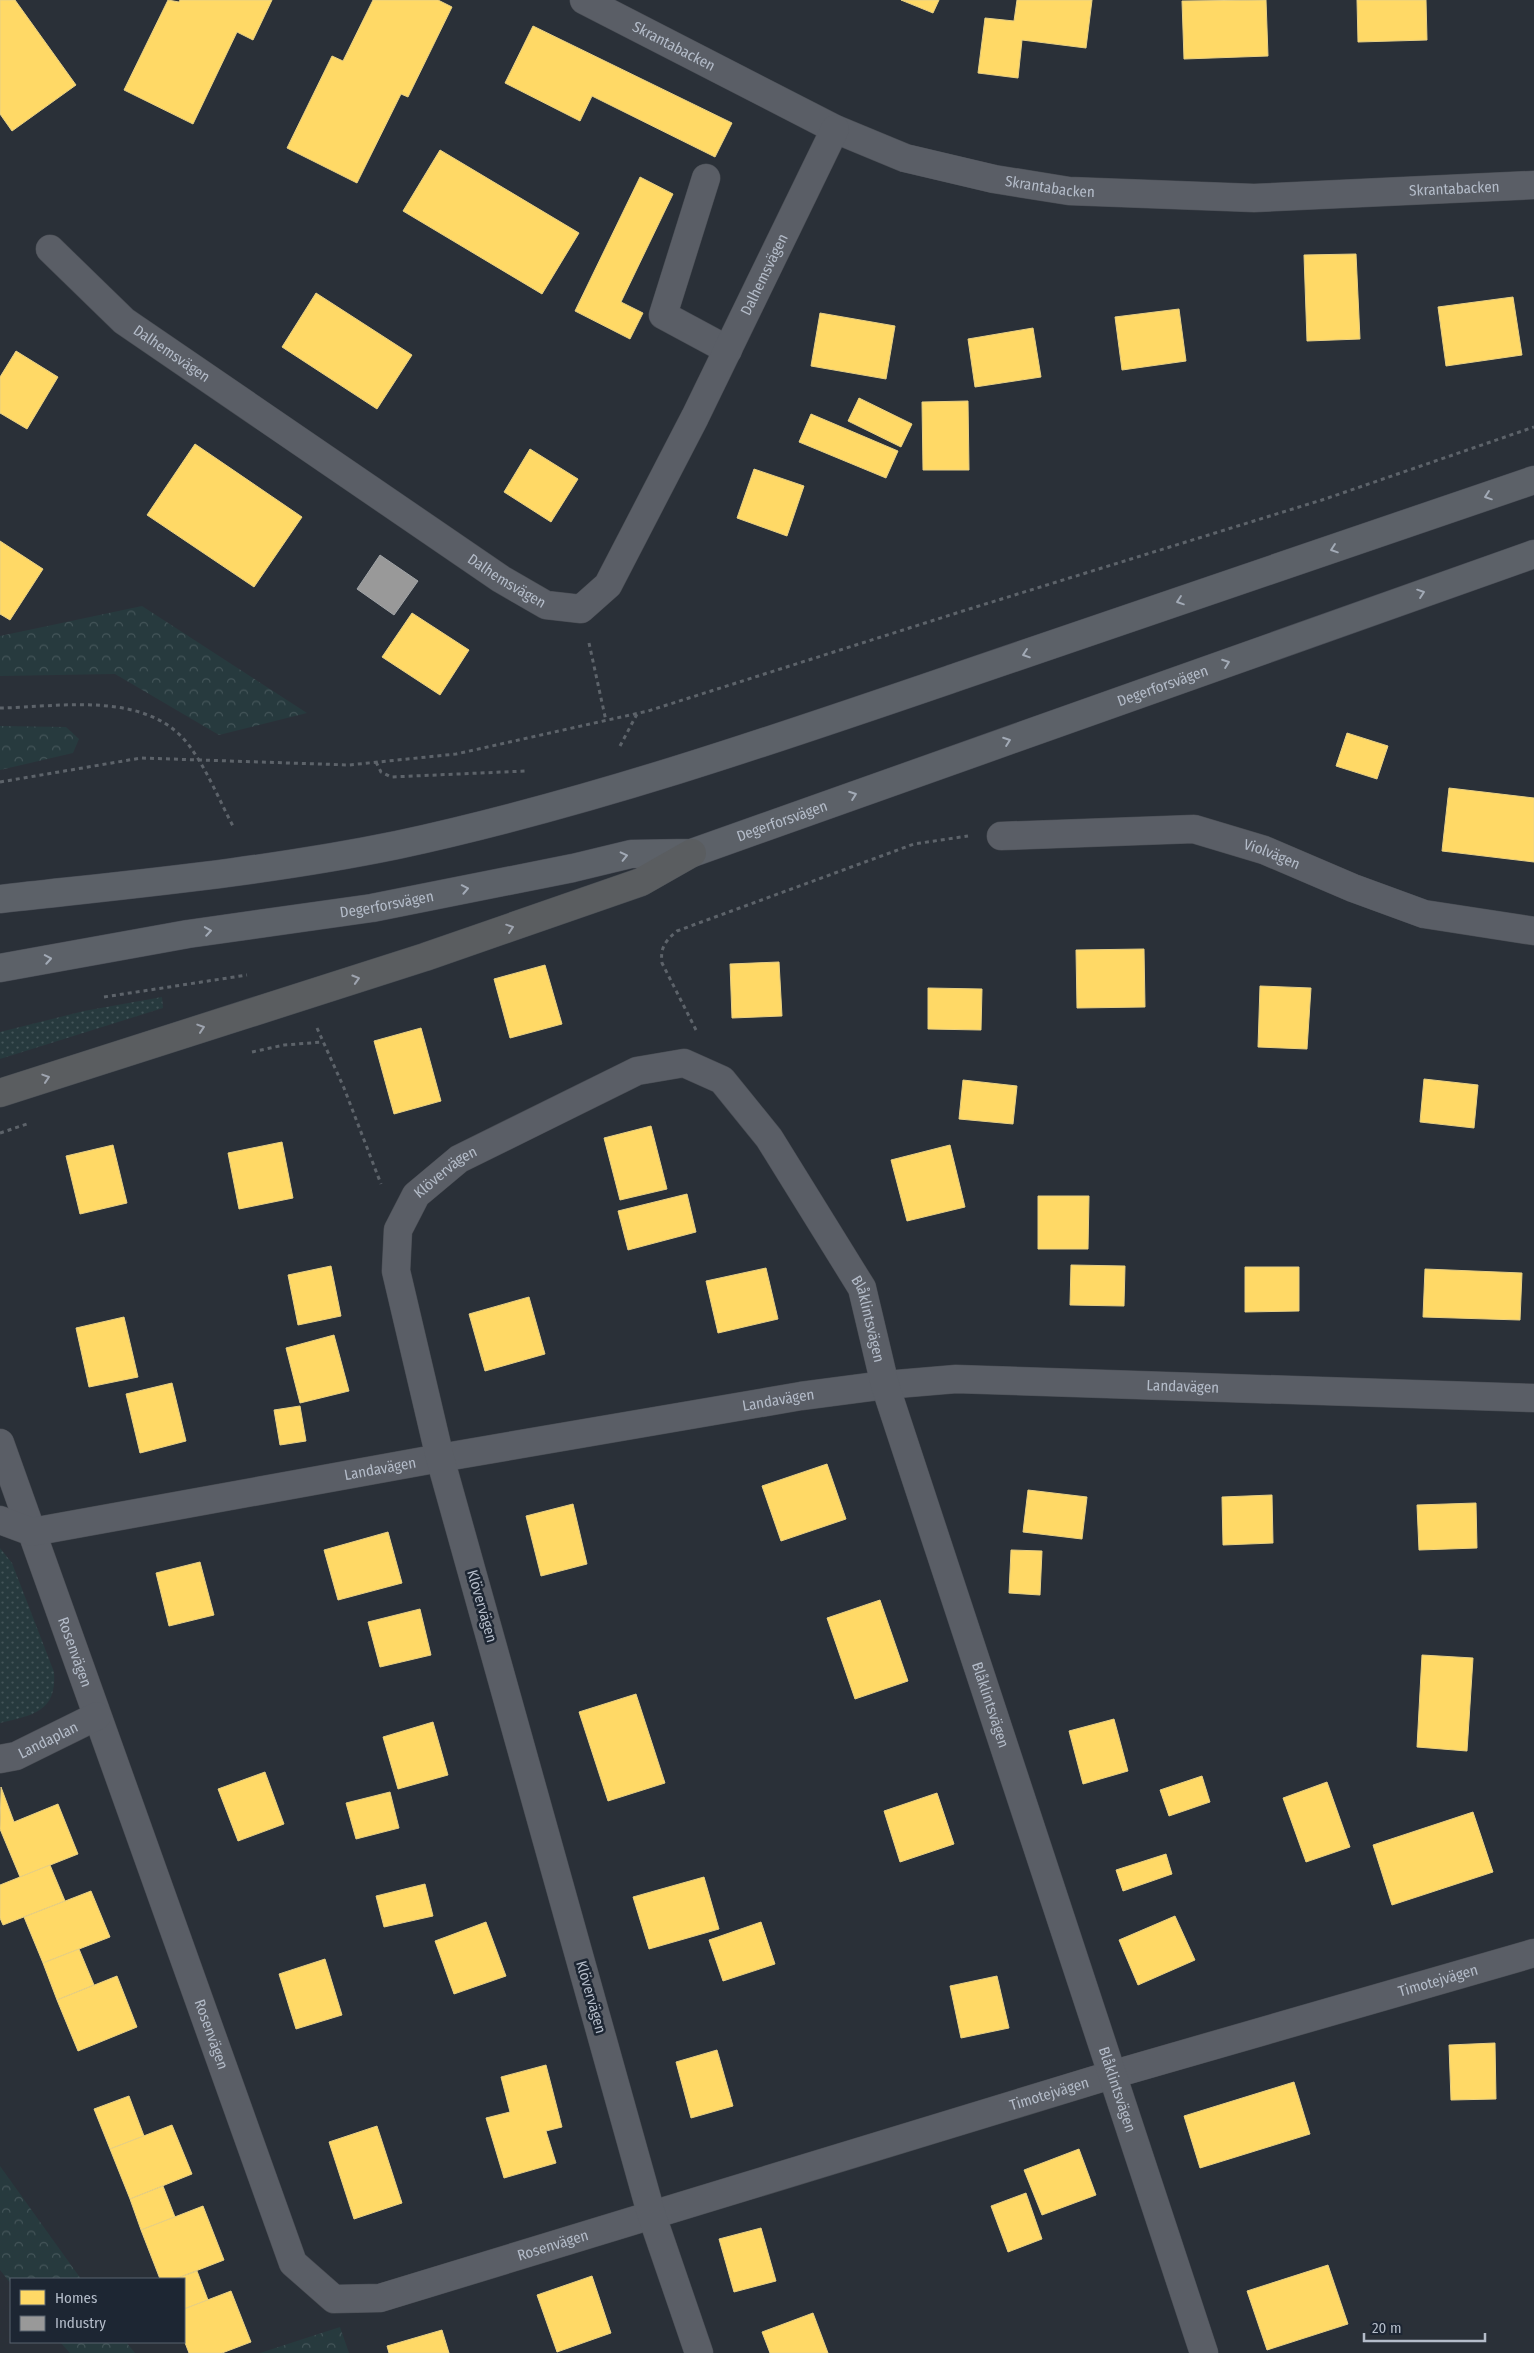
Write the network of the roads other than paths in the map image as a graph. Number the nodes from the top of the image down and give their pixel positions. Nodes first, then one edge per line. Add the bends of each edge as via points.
1 (598, 3) edge
2 (836, 129) junction
3 (706, 178) dead end
4 (1534, 185) edge
5 (50, 250) dead end
6 (728, 350) junction
7 (1534, 480) edge
8 (1534, 554) edge
9 (1001, 836) road end
10 (692, 853) junction
11 (0, 899) edge
12 (1534, 932) edge
13 (0, 968) edge
14 (724, 1083) joint
15 (0, 1093) edge
16 (885, 1385) junction
17 (1534, 1398) edge
18 (0, 1443) edge
19 (440, 1458) junction
20 (0, 1520) edge
21 (32, 1532) junction
22 (96, 1716) junction
23 (0, 1759) edge
24 (1534, 1953) edge
25 (1110, 2075) junction
26 (651, 2213) junction
27 (699, 2353) edge
28 (1204, 2353) edge

1 - 2 street, Skrantabacken
2 - 4 street, Skrantabacken via 905,158 994,179 1068,190 1254,198
2 - 6 street, Dalhemsvägen
3 - 6 street via 663,315
5 - 6 street, Dalhemsvägen via 124,321 500,580 546,605 581,609 608,585
7 -> 11 main road via 875,705 693,765 503,820 396,845 279,866
10 -> 8 main road, Degerforsvägen
9 - 12 street, Violvägen via 1194,829 1264,850 1424,914
13 -> 10 main road, Degerforsvägen via 188,934 372,908 631,854
15 -> 10 highway via 425,957 641,882
14 - 16 street, Blåklintsvägen via 769,1138 862,1288
14 - 19 street, Klövervägen via 684,1063 637,1072 459,1159 416,1195 398,1230 396,1272
16 - 17 street, Landavägen via 956,1380
16 - 19 street, Landavägen via 801,1396
16 - 25 street, Blåklintsvägen
18 - 21 street, Rosenvägen
19 - 21 street, Landavägen
19 - 26 street, Klövervägen
20 - 21 street
21 - 22 street, Rosenvägen
22 - 23 street, Landaplan via 16,1756
22 - 26 street, Rosenvägen via 293,2264 334,2299 380,2298
24 - 25 street, Timotejvägen
25 - 26 street, Timotejvägen
25 - 28 street, Blåklintsvägen
26 - 27 street, Klövervägen

